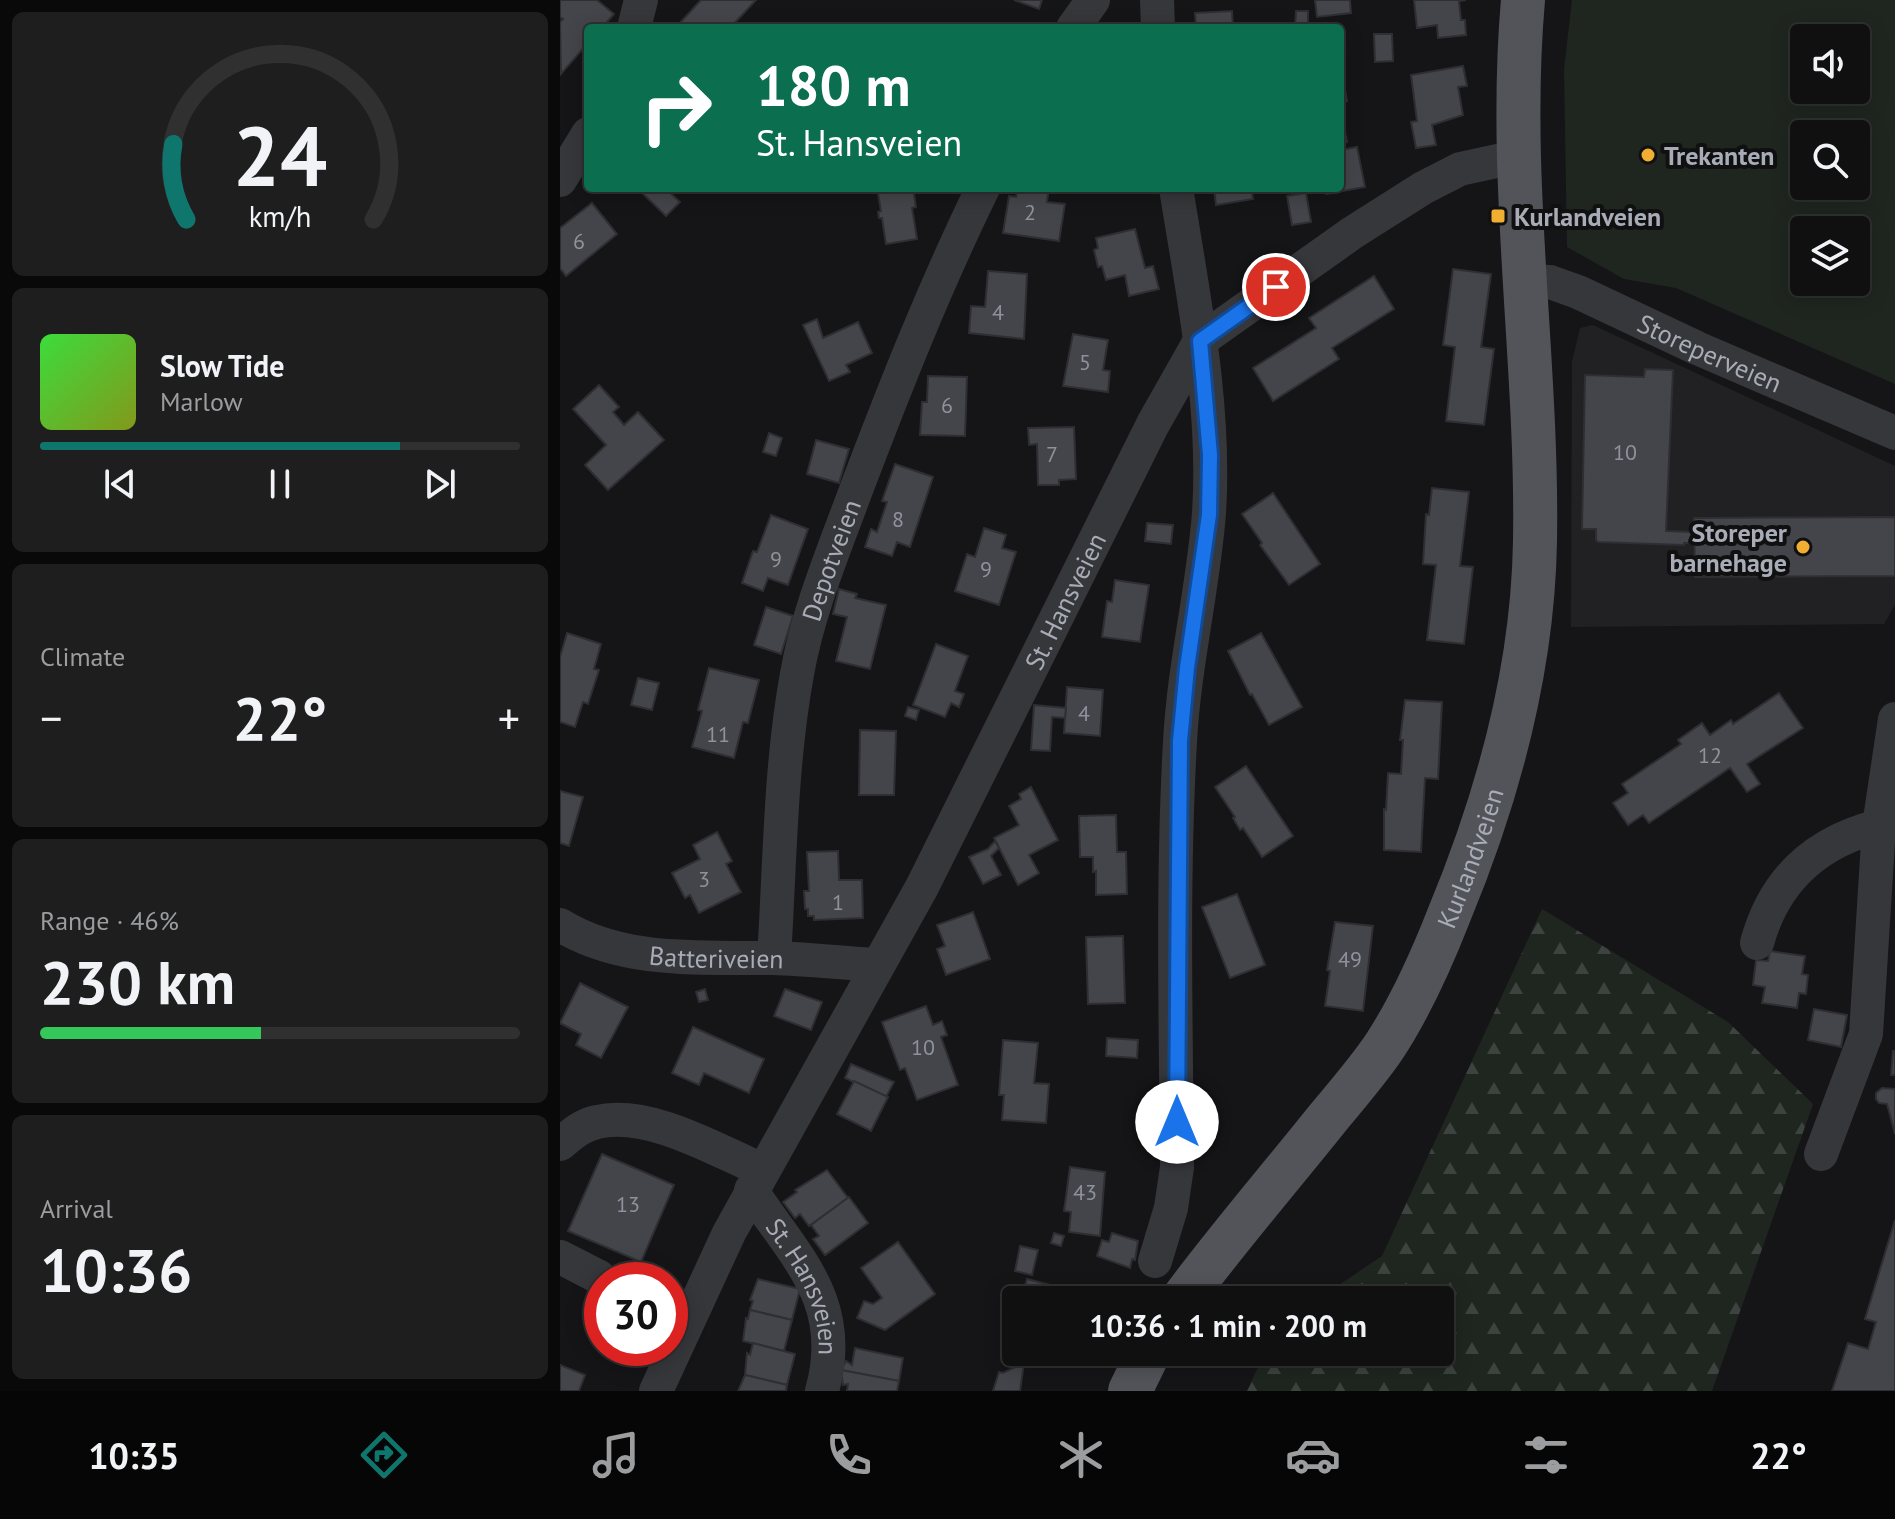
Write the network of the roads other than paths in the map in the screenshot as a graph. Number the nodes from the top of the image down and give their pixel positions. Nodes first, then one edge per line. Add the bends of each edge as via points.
1 (641, 0) edge
2 (1093, 0) edge
3 (1157, 0) edge
4 (1523, 0) edge
5 (635, 24) edge
6 (1076, 24) edge
7 (1158, 24) edge
8 (584, 141) edge
9 (1520, 156) junction
10 (560, 180) edge
11 (981, 192) edge
12 (1177, 192) edge
13 (1525, 281) junction
14 (1200, 341) junction
15 (1895, 433) edge
16 (1895, 719) edge
17 (1879, 826) junction
18 (560, 925) edge
19 (1757, 943) dead end
20 (774, 958) junction
21 (878, 965) junction
22 (560, 1144) edge
23 (1821, 1154) dead end
24 (757, 1180) junction
25 (560, 1257) edge
26 (1155, 1261) dead end
27 (584, 1269) edge
28 (1193, 1286) edge
29 (1142, 1366) edge
30 (656, 1391) edge
31 (822, 1391) edge
32 (1130, 1391) edge

1 - 5 street
2 - 6 street
3 - 7 street
4 - 9 main road, Kurlandveien
8 - 10 street
9 - 13 main road, Kurlandveien
9 - 14 street, St. Hansveien via 1460,169 1423,188
11 - 20 street, Depotveien via 899,378 809,623 791,712
12 - 14 street
13 - 15 street, Storeperveien via 1550,282 1578,292
13 - 28 main road, Kurlandveien via 1535,543 1528,635 1506,749 1473,858 1429,966 1383,1048
14 - 21 street, St. Hansveien
14 - 26 street via 1210,455 1209,515 1180,741 1177,1167
16 - 17 street
17 - 19 street via 1829,844 1801,866 1784,883
17 - 23 street via 1866,1034
18 - 20 street, Batteriveien via 630,952
20 - 21 street, Batteriveien
21 - 24 street, St. Hansveien
22 - 24 street via 596,1122 643,1123 686,1136
24 - 30 street, St. Hansveien
24 - 31 street, St. Hansveien via 812,1277 824,1311 830,1341
25 - 27 street
29 - 32 main road

